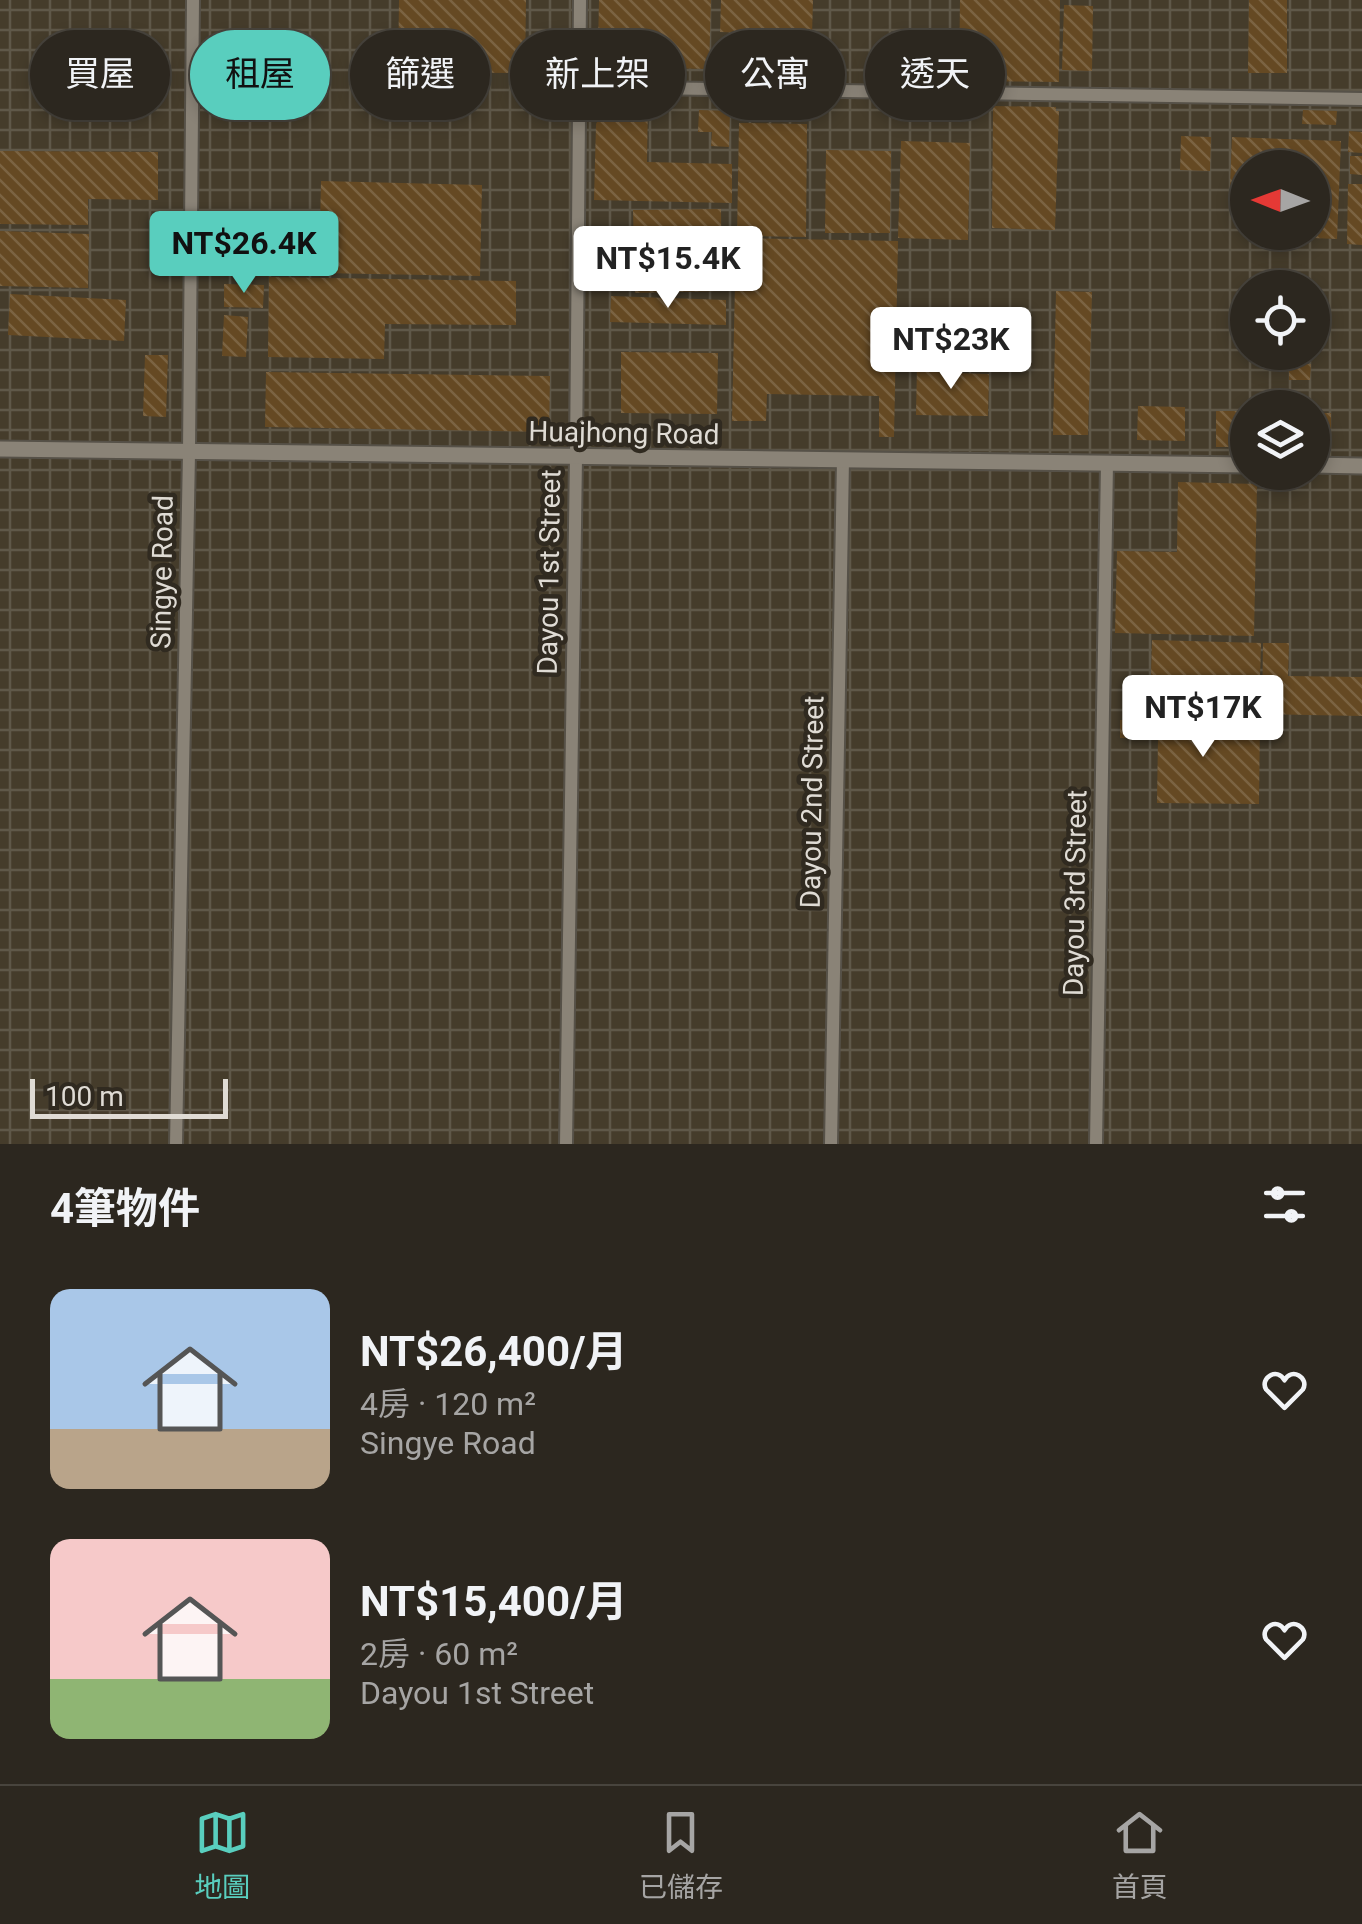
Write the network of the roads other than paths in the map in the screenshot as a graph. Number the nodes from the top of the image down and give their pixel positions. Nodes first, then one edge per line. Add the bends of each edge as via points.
1 (193, 0) edge
2 (580, 0) edge
3 (579, 30) edge
4 (685, 88) edge
5 (1362, 99) edge
6 (578, 120) edge
7 (0, 448) edge
8 (189, 452) junction
9 (576, 457) junction
10 (843, 460) junction
11 (1107, 463) junction
12 (1230, 465) edge
13 (1330, 466) edge
14 (1362, 466) edge
15 (176, 1144) edge
16 (566, 1144) edge
17 (831, 1144) edge
18 (1096, 1144) edge

1 - 8 street, Singye Road
2 - 3 street, Dayou 1st Street
4 - 5 street
6 - 9 street, Dayou 1st Street
7 - 8 street, Huajhong Road
8 - 9 street, Huajhong Road
8 - 15 street, Singye Road
9 - 10 street, Huajhong Road
9 - 16 street, Dayou 1st Street
10 - 11 street, Huajhong Road
10 - 17 street, Dayou 2nd Street
11 - 12 street, Huajhong Road
11 - 18 street, Dayou 3rd Street
13 - 14 street

